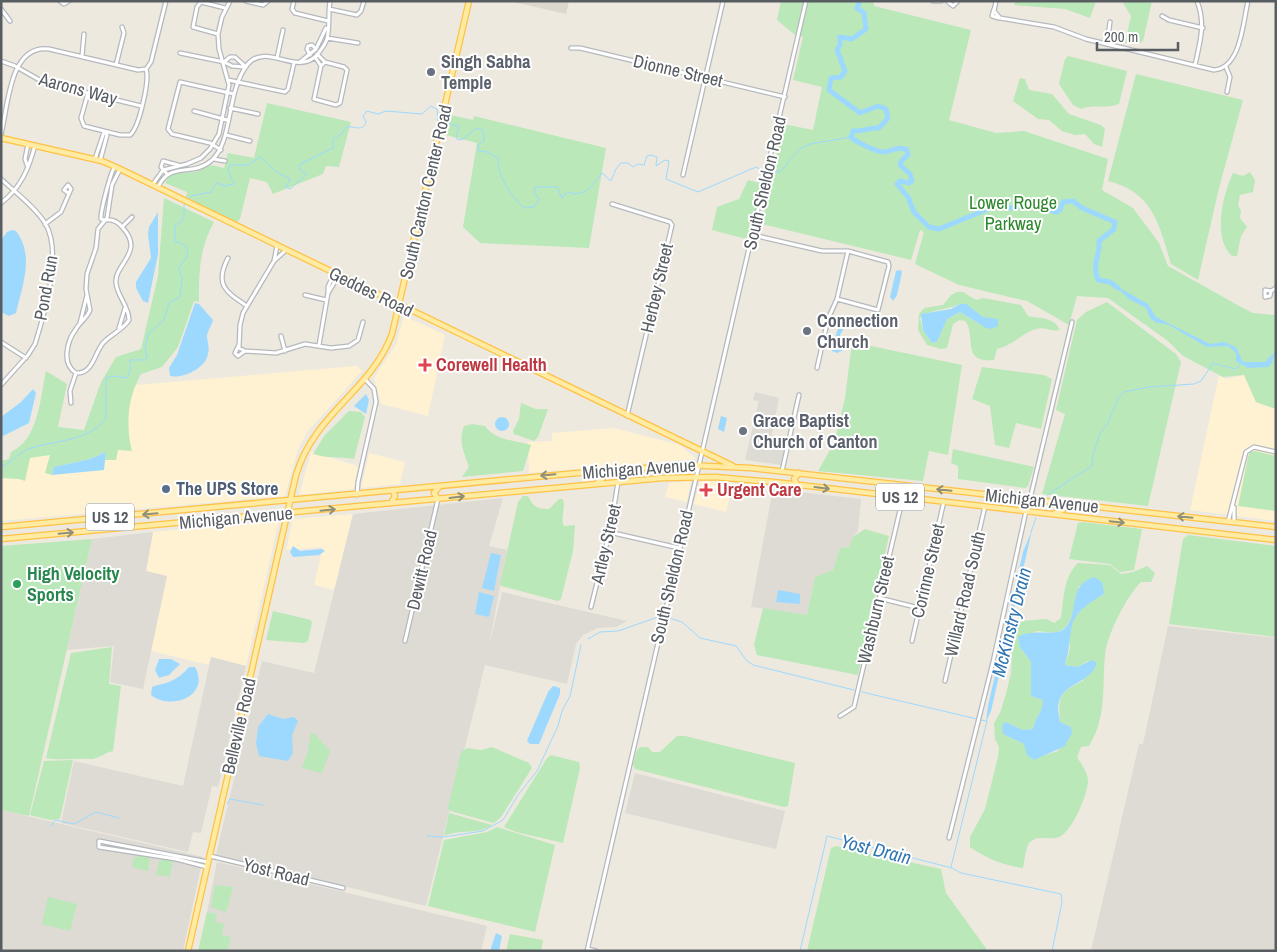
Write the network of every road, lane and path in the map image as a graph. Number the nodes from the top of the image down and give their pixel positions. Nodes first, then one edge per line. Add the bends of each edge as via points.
1 (60, 1) edge
2 (69, 1) edge
3 (166, 1) edge
4 (230, 1) edge
5 (246, 1) edge
6 (268, 1) edge
7 (294, 1) edge
8 (330, 1) edge
9 (364, 1) edge
10 (469, 1) edge
11 (723, 1) edge
12 (806, 1) edge
13 (933, 1) edge
14 (941, 1) edge
15 (947, 1) edge
16 (958, 1) edge
17 (996, 1) edge
18 (1197, 1) edge
19 (1248, 1) edge
20 (226, 8) junction
21 (1, 9) edge
22 (329, 9) junction
23 (1162, 16) dead end
24 (328, 21) junction
25 (10, 22) dead end
26 (1110, 22) dead end
27 (122, 27) dead end
28 (1203, 28) junction
29 (283, 30) dead end
30 (84, 34) dead end
31 (218, 34) junction
32 (325, 38) junction
33 (358, 44) dead end
34 (1107, 44) junction
35 (571, 48) dead end
36 (180, 53) dead end
37 (314, 54) junction
38 (82, 56) junction
39 (277, 58) junction
40 (1, 61) edge
41 (224, 62) junction
42 (325, 62) junction
43 (294, 63) junction
44 (116, 65) junction
45 (1195, 65) junction
46 (321, 66) junction
47 (17, 67) junction
48 (246, 67) junction
49 (1226, 67) junction
50 (146, 68) junction
51 (705, 77) junction
52 (228, 80) junction
53 (239, 81) junction
54 (228, 92) junction
55 (1227, 92) dead end
56 (88, 93) junction
57 (234, 94) junction
58 (784, 97) junction
59 (142, 106) junction
60 (230, 108) junction
61 (194, 111) dead end
62 (258, 114) dead end
63 (222, 118) junction
64 (227, 120) junction
65 (104, 132) junction
66 (226, 135) junction
67 (1, 136) edge
68 (250, 141) dead end
69 (28, 144) junction
70 (34, 145) junction
71 (213, 145) junction
72 (221, 150) junction
73 (214, 159) junction
74 (98, 160) junction
75 (225, 161) dead end
76 (178, 165) junction
77 (27, 166) junction
78 (117, 168) junction
79 (163, 170) junction
80 (179, 170) junction
81 (167, 174) junction
82 (683, 175) dead end
83 (1, 179) edge
84 (152, 184) junction
85 (158, 187) junction
86 (15, 192) junction
87 (68, 193) dead end
88 (1, 203) edge
89 (612, 204) dead end
90 (132, 217) dead end
91 (104, 220) junction
92 (45, 224) junction
93 (122, 227) junction
94 (753, 235) junction
95 (277, 246) junction
96 (286, 250) junction
97 (848, 251) junction
98 (228, 258) dead end
99 (274, 261) junction
100 (336, 274) junction
101 (1276, 288) edge
102 (1271, 291) dead end
103 (87, 294) junction
104 (305, 295) dead end
105 (837, 299) junction
106 (326, 300) junction
107 (400, 305) junction
108 (248, 306) junction
109 (363, 322) dead end
110 (1072, 322) dead end
111 (80, 323) junction
112 (281, 336) dead end
113 (1, 342) edge
114 (239, 345) junction
115 (319, 345) junction
116 (246, 351) junction
117 (285, 351) junction
118 (26, 358) junction
119 (817, 368) dead end
120 (76, 373) junction
121 (365, 379) junction
122 (1, 385) edge
123 (799, 395) dead end
124 (70, 403) dead end
125 (627, 416) junction
126 (702, 452) junction
127 (1276, 452) edge
128 (699, 465) junction
129 (734, 466) junction
130 (631, 468) junction
131 (600, 471) junction
132 (782, 471) junction
133 (799, 473) junction
134 (696, 477) junction
135 (628, 481) junction
136 (618, 482) junction
137 (774, 482) junction
138 (596, 483) junction
139 (797, 485) junction
140 (440, 486) junction
141 (929, 488) junction
142 (393, 491) junction
143 (357, 495) junction
144 (903, 497) junction
145 (438, 499) junction
146 (1030, 499) junction
147 (923, 500) junction
148 (290, 501) junction
149 (944, 501) junction
150 (1064, 503) junction
151 (391, 504) junction
152 (985, 506) junction
153 (216, 508) junction
154 (188, 511) junction
155 (1026, 511) junction
156 (287, 514) junction
157 (1052, 514) junction
158 (214, 520) junction
159 (1231, 522) junction
160 (180, 523) junction
161 (1, 527) edge
162 (1276, 527) edge
163 (609, 532) junction
164 (1, 538) edge
165 (1276, 540) edge
166 (679, 548) junction
167 (879, 598) junction
168 (591, 607) dead end
169 (919, 608) junction
170 (405, 641) dead end
171 (912, 641) dead end
172 (945, 681) dead end
173 (840, 716) dead end
174 (949, 838) dead end
175 (132, 847) junction
176 (157, 851) junction
177 (131, 852) junction
178 (176, 854) junction
179 (157, 856) junction
180 (210, 856) junction
181 (176, 859) junction
182 (208, 865) junction
183 (343, 888) dead end
184 (587, 950) edge
185 (188, 951) edge
186 (596, 951) edge

1 - 2 street via 64,4
3 - 50 street via 152,62
4 - 20 street
5 - 6 street via 263,6
7 - 24 street via 292,8 295,13
8 - 22 street
9 - 22 street via 357,15
10 - 107 main road, South Canton Center Road
11 - 51 street
12 - 58 street, South Sheldon Road
13 - 14 street
15 - 16 street via 953,6
17 - 34 street via 993,15 1000,18 1054,27
18 - 28 street
19 - 49 street via 1236,54
20 - 31 street
20 - 31 street via 201,2 197,8 193,27
21 - 25 street
22 - 24 street
23 - 28 street via 1177,23
24 - 32 street
26 - 34 street
27 - 44 street via 123,38
28 - 45 street
29 - 39 street
30 - 38 street
31 - 41 street
32 - 33 street
32 - 37 street
34 - 45 street
35 - 51 street, Dionne Street
36 - 41 street
37 - 42 street
37 - 43 street via 307,62
37 - 46 street
38 - 44 street
38 - 47 street via 39,49 25,55
39 - 43 street
39 - 48 street via 261,57
40 - 47 street, Aarons Way
41 - 48 street
41 - 48 street via 235,57
41 - 52 street
42 - 46 street
42 - 46 street via 344,66 347,70 340,103 336,106 314,99
43 - 53 street via 285,92
44 - 50 street via 138,70
45 - 49 street via 1214,70
47 - 56 street, Aarons Way via 40,81
47 - 67 street
48 - 53 street
49 - 55 street via 1230,77
50 - 59 street via 148,79
51 - 58 street, Dionne Street
51 - 82 street
52 - 53 street
52 - 54 street
53 - 57 street
54 - 57 street
54 - 63 street
54 - 71 street via 184,81 178,84 169,132
56 - 59 street, Aarons Way
56 - 65 street via 81,122 88,128
57 - 60 street
58 - 94 street, South Sheldon Road
59 - 65 street via 136,128 130,135
60 - 62 street
60 - 64 street
61 - 63 street
63 - 64 street
63 - 71 street via 220,134
64 - 66 street
65 - 74 street via 107,135
66 - 68 street
66 - 72 street
67 - 69 main road, Geddes Road
69 - 70 main road, Geddes Road
69 - 77 street
70 - 74 main road, Geddes Road
70 - 77 street
71 - 72 street
71 - 76 street via 197,160
72 - 73 street
73 - 75 street
73 - 80 street via 199,168
74 - 78 main road, Geddes Road
76 - 79 street
76 - 79 street via 165,160 161,165
76 - 80 street
77 - 86 street
78 - 84 main road, Geddes Road
78 - 91 street
78 - 91 street via 108,181 101,213
79 - 81 street
79 - 84 street
80 - 81 street
81 - 85 street
83 - 86 street, Pond Run
84 - 85 main road, Geddes Road
85 - 95 main road, Geddes Road
86 - 88 street
86 - 92 street, Pond Run
87 - 92 street via 61,212
89 - 125 street, Herbey Street via 672,223
90 - 93 street
91 - 93 street via 113,220
91 - 103 street via 98,228 96,248 88,270
92 - 118 street, Pond Run via 53,244 54,265 36,339
93 - 120 street via 128,237 130,251 127,261 117,273 116,282 128,320 103,343 89,368
94 - 97 street via 822,251
94 - 126 street, South Sheldon Road
95 - 96 main road, Geddes Road
95 - 99 street
96 - 99 street
96 - 100 main road, Geddes Road
97 - 105 street
97 - 105 street via 888,262 889,266 878,310
98 - 108 street via 222,277 223,286
99 - 108 street
100 - 106 street
100 - 107 main road, Geddes Road
101 - 102 street
103 - 111 street
103 - 111 street via 90,310
104 - 106 street
105 - 119 street via 828,319
106 - 115 street
107 - 121 main road, South Canton Center Road via 387,346
107 - 125 main road, Geddes Road
108 - 114 street via 241,320
109 - 115 street via 356,342 341,347
110 - 146 street
111 - 120 street via 72,335 66,360 68,367
112 - 117 street
113 - 118 street
114 - 116 street via 240,350
114 - 116 street via 236,355
115 - 117 street via 302,344
116 - 117 street
118 - 122 street, Pond Run
120 - 124 street
121 - 143 street via 374,389 376,402
121 - 148 main road, South Canton Center Road via 310,440 300,461
123 - 132 street
125 - 126 main road, Geddes Road
126 - 128 street, South Sheldon Road
126 - 129 main road, Geddes Road
127 - 159 street via 1254,447 1247,450
128 - 129 main road, Michigan Avenue / US 12
128 - 130 main road, Michigan Avenue / US 12
128 - 134 street, South Sheldon Road
129 - 132 main road, Michigan Avenue / US 12
130 - 131 main road, Michigan Avenue / US 12
130 - 135 main road via 624,476
131 - 138 main road via 603,478
131 -> 140 main road, Michigan Avenue / US 12
132 - 133 main road, Michigan Avenue / US 12
132 - 137 main road via 782,477
133 - 139 main road via 794,479
133 - 141 main road, Michigan Avenue / US 12
134 - 135 main road, Michigan Avenue / US 12
134 - 137 main road, Michigan Avenue / US 12
134 - 166 street, South Sheldon Road
135 - 136 main road, Michigan Avenue / US 12
136 - 138 main road, Michigan Avenue / US 12
136 - 163 street, Artley Street
137 - 139 main road, Michigan Avenue / US 12
145 -> 138 main road, Michigan Avenue / US 12
139 -> 144 main road, Michigan Avenue / US 12
140 - 142 main road, Michigan Avenue / US 12
140 - 145 main road via 434,493
146 -> 141 main road, Michigan Avenue / US 12
141 - 147 main road via 922,492
142 - 143 main road, Michigan Avenue / US 12
142 - 151 main road via 395,496
143 - 148 main road, Michigan Avenue / US 12
144 - 147 main road, Michigan Avenue / US 12
144 - 167 street, Washburn Street
145 - 151 main road, Michigan Avenue / US 12
145 - 170 street, Dewitt Road
146 - 150 main road, Michigan Avenue / US 12
147 - 149 main road, Michigan Avenue / US 12
148 - 153 main road, Michigan Avenue / US 12
148 - 156 main road, Belleville Road
149 - 152 main road, Michigan Avenue / US 12
149 - 169 street, Corinne Street
150 - 157 main road via 1062,511
159 -> 150 main road, Michigan Avenue / US 12
156 -> 151 main road, Michigan Avenue / US 12
152 - 155 main road, Michigan Avenue / US 12
152 - 172 street, Willard Road South
153 - 154 main road, Michigan Avenue / US 12
153 - 158 main road via 211,513
154 - 160 main road via 188,519
154 -> 161 main road, Michigan Avenue / US 12
155 - 157 main road, Michigan Avenue / US 12
155 - 174 street
156 - 158 main road, Michigan Avenue / US 12
156 - 180 main road, Belleville Road
157 -> 165 main road, Michigan Avenue / US 12
158 - 160 main road, Michigan Avenue / US 12
159 - 162 main road, Michigan Avenue / US 12
164 -> 160 main road, Michigan Avenue / US 12
163 - 166 street
163 - 168 street, Artley Street
166 - 184 street, South Sheldon Road
167 - 169 street
167 - 173 street, Washburn Street via 854,707
169 - 171 street, Corinne Street
175 - 176 street
175 - 177 street
175 - 177 street via 99,841 99,847
176 - 178 street
176 - 179 street
177 - 179 street
178 - 181 street
178 - 182 street
179 - 181 street
180 - 182 main road, Belleville Road
180 - 183 street, Yost Road
181 - 182 street
182 - 185 main road, Belleville Road
184 - 186 street

